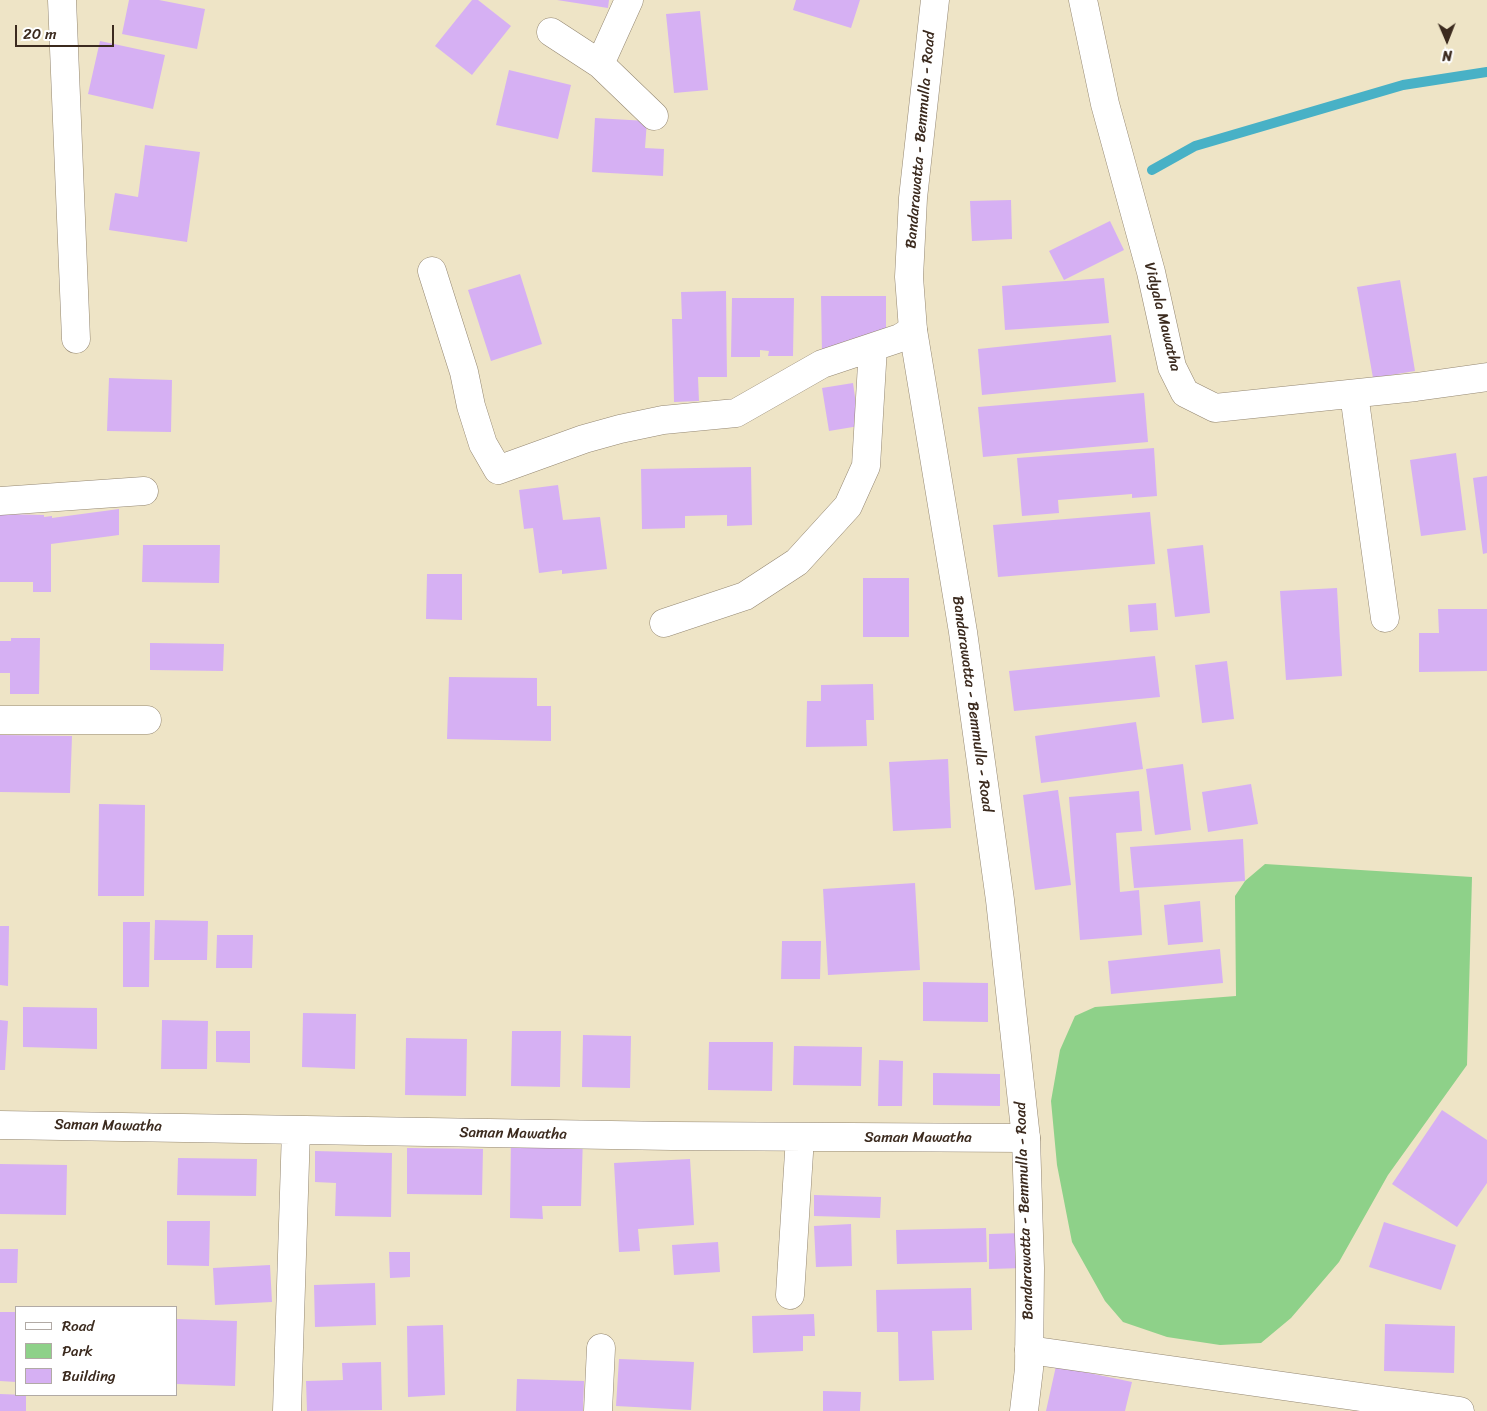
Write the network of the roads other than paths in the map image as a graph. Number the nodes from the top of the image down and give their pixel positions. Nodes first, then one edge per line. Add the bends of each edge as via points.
1 (62, 0) edge
2 (629, 0) edge
3 (935, 0) edge
4 (1082, 0) edge
5 (550, 32) dead end
6 (600, 64) junction
7 (654, 116) dead end
8 (432, 272) dead end
9 (913, 330) junction
10 (76, 339) dead end
11 (873, 347) junction
12 (1487, 378) edge
13 (1354, 394) junction
14 (144, 492) dead end
15 (0, 501) edge
16 (1386, 618) dead end
17 (664, 624) dead end
18 (0, 720) edge
19 (147, 720) dead end
20 (0, 1124) edge
21 (296, 1130) junction
22 (800, 1137) junction
23 (1026, 1138) junction
24 (790, 1295) dead end
25 (601, 1348) dead end
26 (1029, 1350) junction
27 (287, 1411) edge
28 (598, 1411) edge
29 (1024, 1411) edge
30 (1460, 1411) edge

1 - 10 street
2 - 6 street
3 - 9 street, Bandarawatta - Bemmulla - Road via 913,198 910,277
4 - 13 street, Vidyala Mawatha via 1172,367 1185,393 1215,408
5 - 6 street
6 - 7 street
8 - 11 street via 483,444 498,470 620,429 662,420 736,413 822,364
9 - 11 street
9 - 23 street, Bandarawatta - Bemmulla - Road via 963,632 1000,900
11 - 17 street via 866,466 848,506 797,562 745,596
12 - 13 street, Vidyala Mawatha
13 - 16 street
14 - 15 street
18 - 19 street
20 - 21 street, Saman Mawatha
21 - 22 street, Saman Mawatha
21 - 27 street
22 - 23 street, Saman Mawatha
22 - 24 street
23 - 26 street, Bandarawatta - Bemmulla - Road
25 - 28 street
26 - 29 street, Bandarawatta - Bemmulla - Road
26 - 30 street

